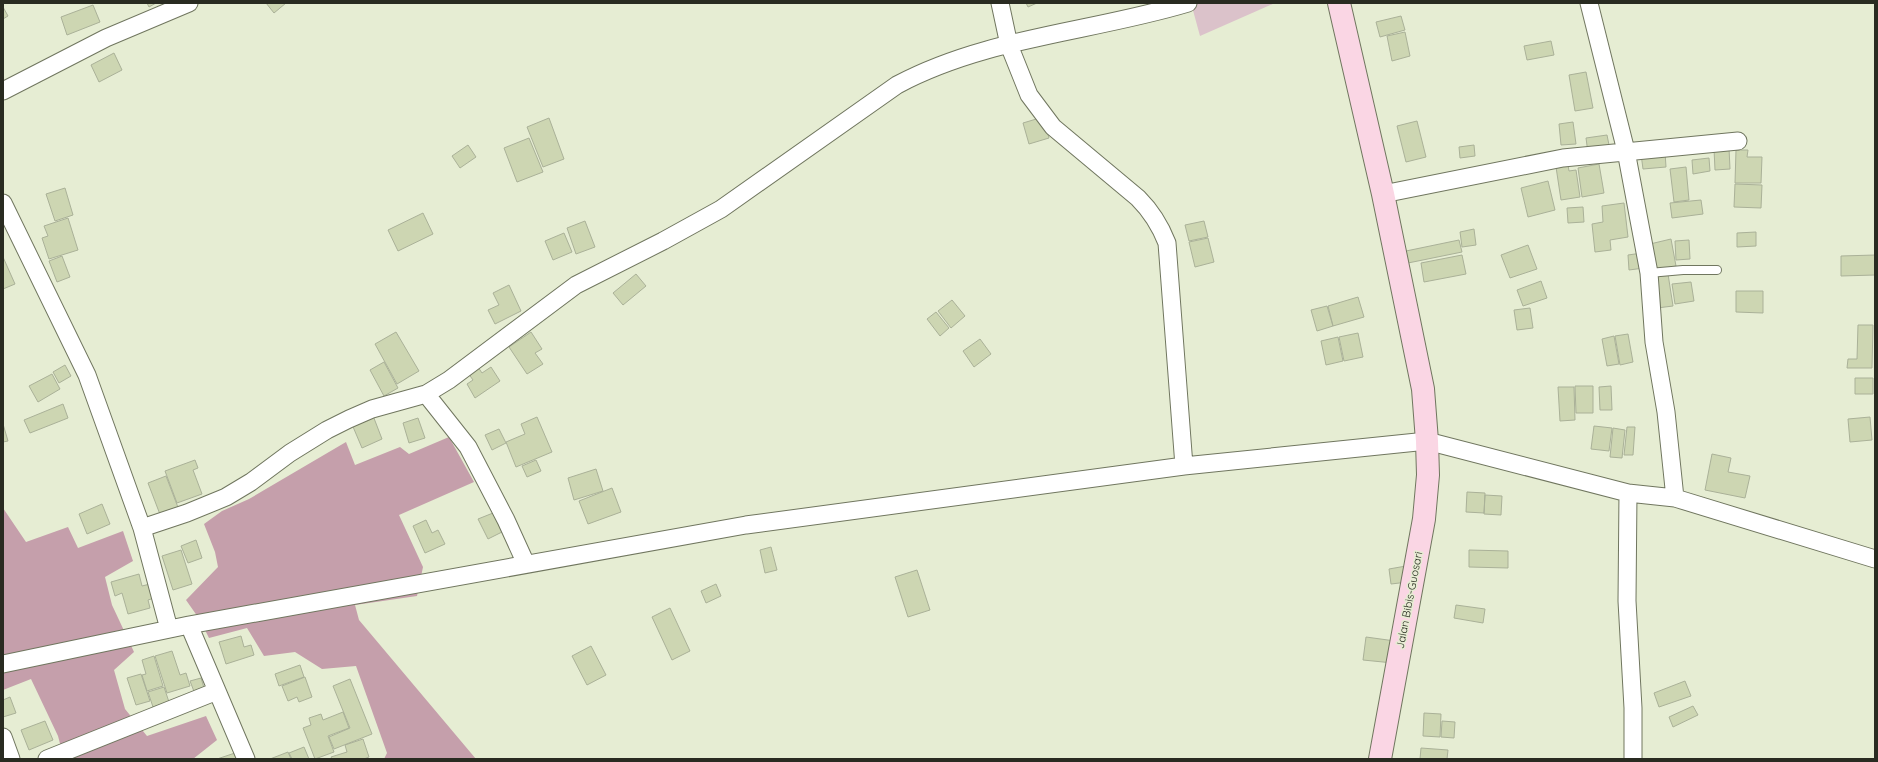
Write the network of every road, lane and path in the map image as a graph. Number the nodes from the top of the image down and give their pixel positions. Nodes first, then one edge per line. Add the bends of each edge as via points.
1 (189, 3) edge
2 (1000, 3) edge
3 (1188, 3) edge
4 (1339, 3) edge
5 (1589, 3) edge
6 (1009, 45) junction
7 (3, 91) edge
8 (1738, 140) dead end
9 (1626, 151) junction
10 (1383, 194) junction
11 (3, 203) edge
12 (8, 227) edge
13 (1718, 270) dead end
14 (1649, 273) junction
15 (426, 394) junction
16 (1427, 441) junction
17 (1184, 466) junction
18 (1628, 493) junction
19 (1675, 498) junction
20 (142, 528) junction
21 (1875, 559) edge
22 (526, 564) junction
23 (189, 625) junction
24 (170, 629) junction
25 (3, 664) edge
26 (217, 691) junction
27 (3, 737) edge
28 (11, 759) edge
29 (47, 759) edge
30 (246, 759) edge
31 (1380, 759) edge
32 (1633, 759) edge

1 - 7 street via 106,38
2 - 6 street
3 - 6 street
4 - 10 street, Jalan Bibis-Guosari
5 - 9 street
6 - 15 street via 922,72 897,85 720,209 576,285 449,380
6 - 17 street via 1029,95 1049,123 1138,198 1160,225 1167,243
8 - 9 street
9 - 10 street via 1563,158
9 - 14 street
10 - 16 street, Jalan Bibis-Guosari via 1423,389
11 - 12 street
12 - 20 street via 87,375
13 - 14 lane
14 - 19 street via 1654,342 1666,412
15 - 20 street via 349,419 326,430 251,482 226,496 187,513
15 - 22 street via 468,447
16 - 17 street
16 - 18 street
16 - 31 street, Jalan Bibis-Guosari via 1428,475 1424,519
17 - 22 street via 746,526
18 - 19 street
18 - 32 street via 1627,601
19 - 21 street
20 - 24 street
22 - 23 street
23 - 24 street
23 - 26 street
24 - 25 street
26 - 29 street
26 - 30 street
27 - 28 street

